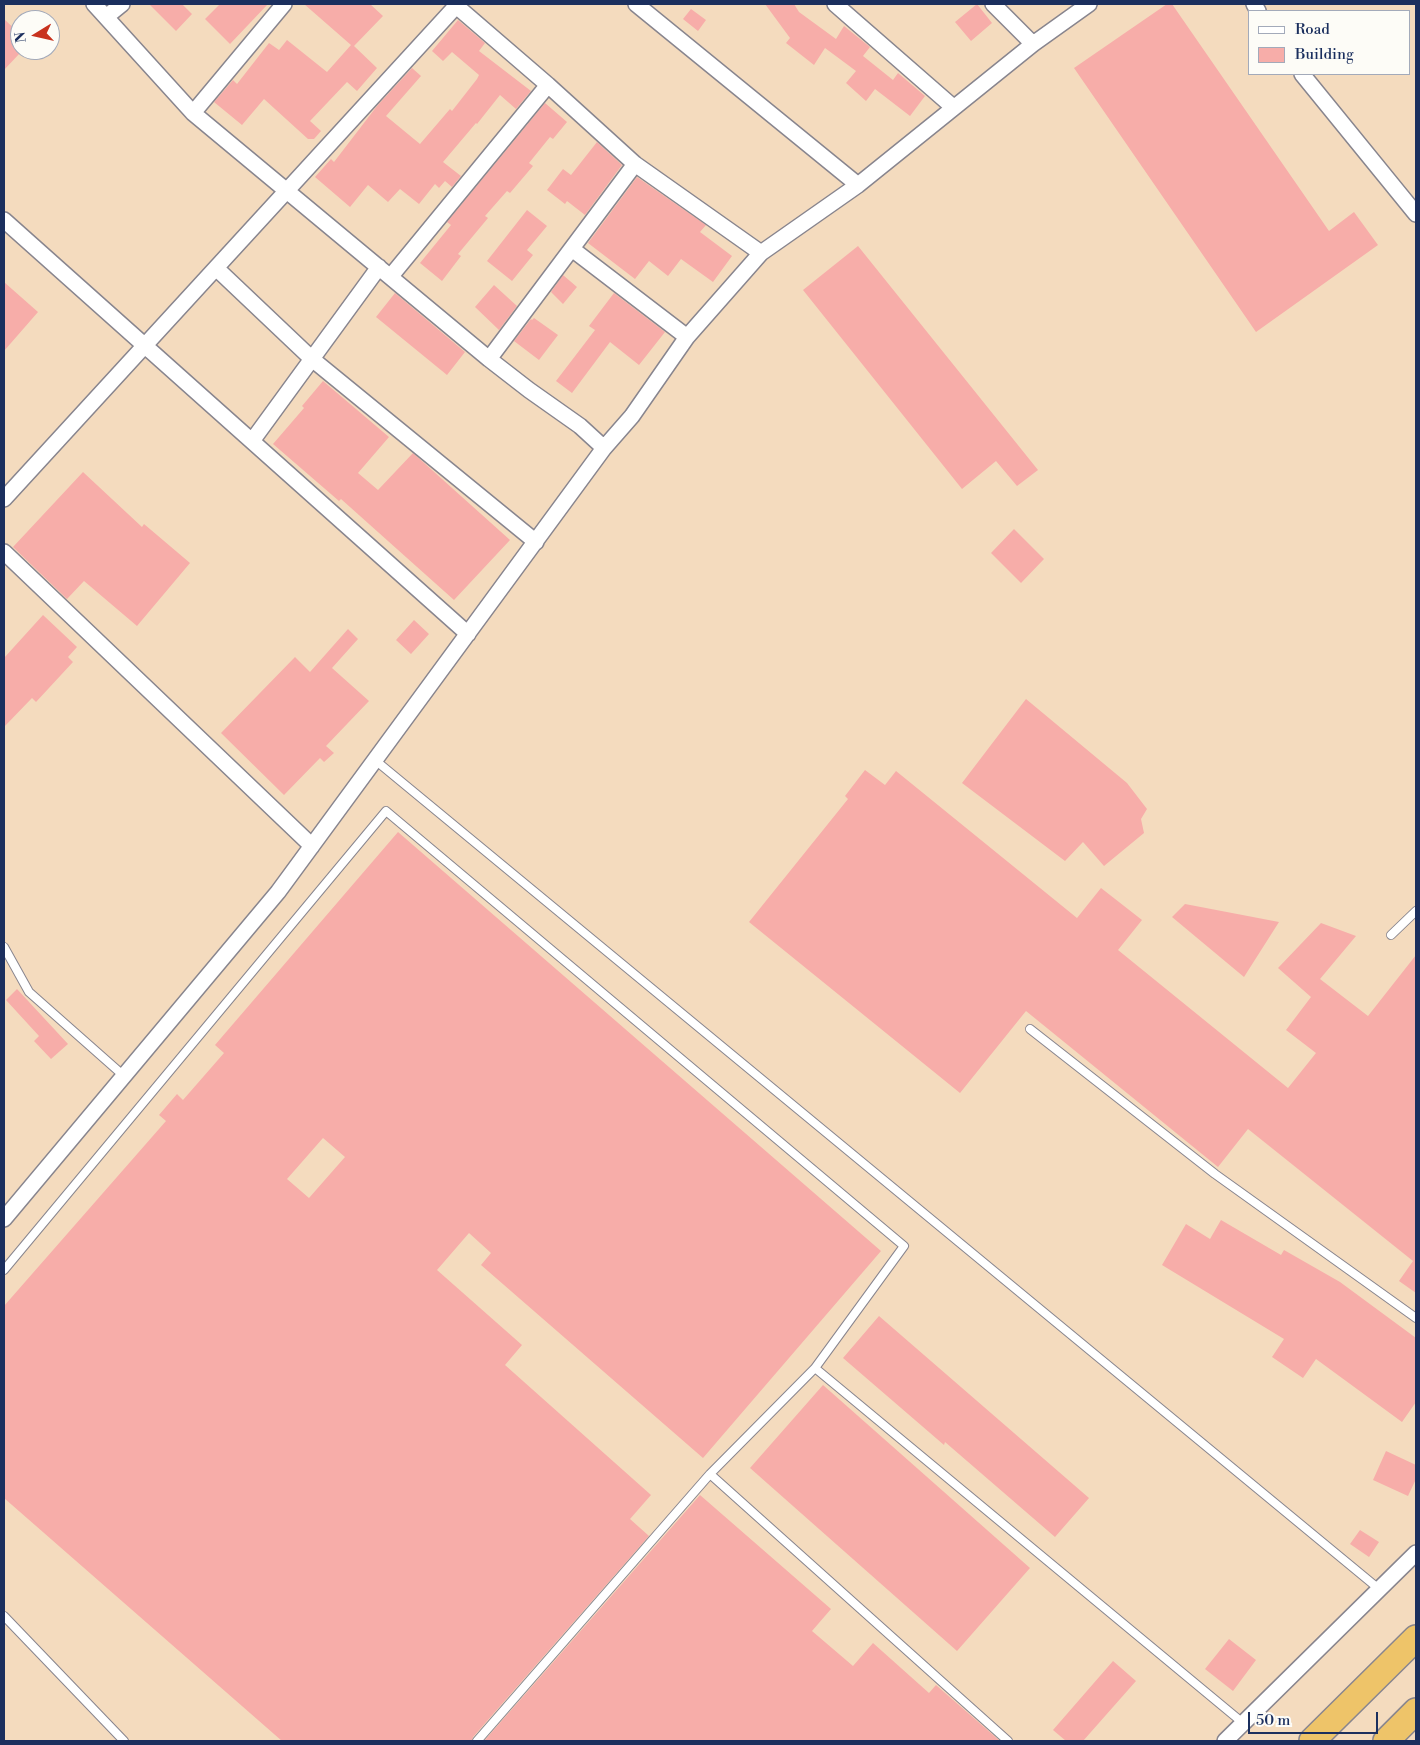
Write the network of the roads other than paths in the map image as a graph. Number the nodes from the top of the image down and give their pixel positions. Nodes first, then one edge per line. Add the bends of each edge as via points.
1 (94, 4) edge
2 (122, 4) edge
3 (284, 4) edge
4 (456, 4) edge
5 (636, 4) edge
6 (835, 4) edge
7 (993, 4) edge
8 (1089, 4) edge
9 (106, 17) junction
10 (1033, 44) junction
11 (1303, 75) edge
12 (548, 85) junction
13 (953, 108) junction
14 (193, 113) junction
15 (635, 164) junction
16 (858, 185) junction
17 (287, 190) junction
18 (1416, 214) edge
19 (4, 220) edge
20 (572, 249) junction
21 (761, 253) junction
22 (216, 268) junction
23 (385, 272) junction
24 (688, 338) junction
25 (145, 345) junction
26 (312, 359) junction
27 (489, 359) junction
28 (252, 441) junction
29 (604, 448) junction
30 (4, 499) edge
31 (536, 542) junction
32 (4, 552) edge
33 (468, 634) junction
34 (375, 760) junction
35 (312, 846) junction
36 (1416, 911) edge
37 (1391, 935) dead end
38 (4, 947) edge
39 (1030, 1029) dead end
40 (124, 1076) junction
41 (4, 1220) edge
42 (4, 1270) edge
43 (1416, 1318) edge
44 (814, 1368) junction
45 (710, 1474) junction
46 (1416, 1553) edge
47 (1379, 1589) junction
48 (4, 1616) edge
49 (1416, 1638) edge
50 (1416, 1711) edge
51 (1243, 1723) junction
52 (124, 1741) edge
53 (476, 1741) edge
54 (1008, 1741) edge
55 (1225, 1741) edge
56 (1312, 1741) edge
57 (1386, 1741) edge

1 - 9 street
2 - 9 street
3 - 14 street
4 - 12 street
4 - 17 street
5 - 16 street
6 - 13 street
7 - 10 street
8 - 10 street
9 - 14 street
10 - 13 street
11 - 18 street
12 - 15 street
12 - 23 street
13 - 16 street
14 - 17 street
15 - 20 street
15 - 21 street
16 - 21 street
17 - 22 street
17 - 23 street
19 - 25 street
20 - 24 street
20 - 27 street
21 - 24 street
22 - 25 street
22 - 26 street
23 - 26 street
23 - 27 street
24 - 29 street via 632,416
25 - 28 street
25 - 30 street
26 - 28 street
26 - 31 street
27 - 29 street via 580,426
28 - 33 street
29 - 31 street
31 - 33 street
32 - 35 street
33 - 34 street
34 - 35 street
34 - 47 lane
35 - 40 street via 278,892
36 - 37 lane
38 - 40 lane via 29,992
39 - 43 lane via 1215,1174
40 - 41 street
42 - 44 lane via 386,812 904,1246
44 - 45 lane
44 - 51 lane
45 - 53 lane
45 - 54 lane
46 - 47 street
47 - 51 street
48 - 52 lane
49 - 56 highway
50 - 57 highway
51 - 55 street

